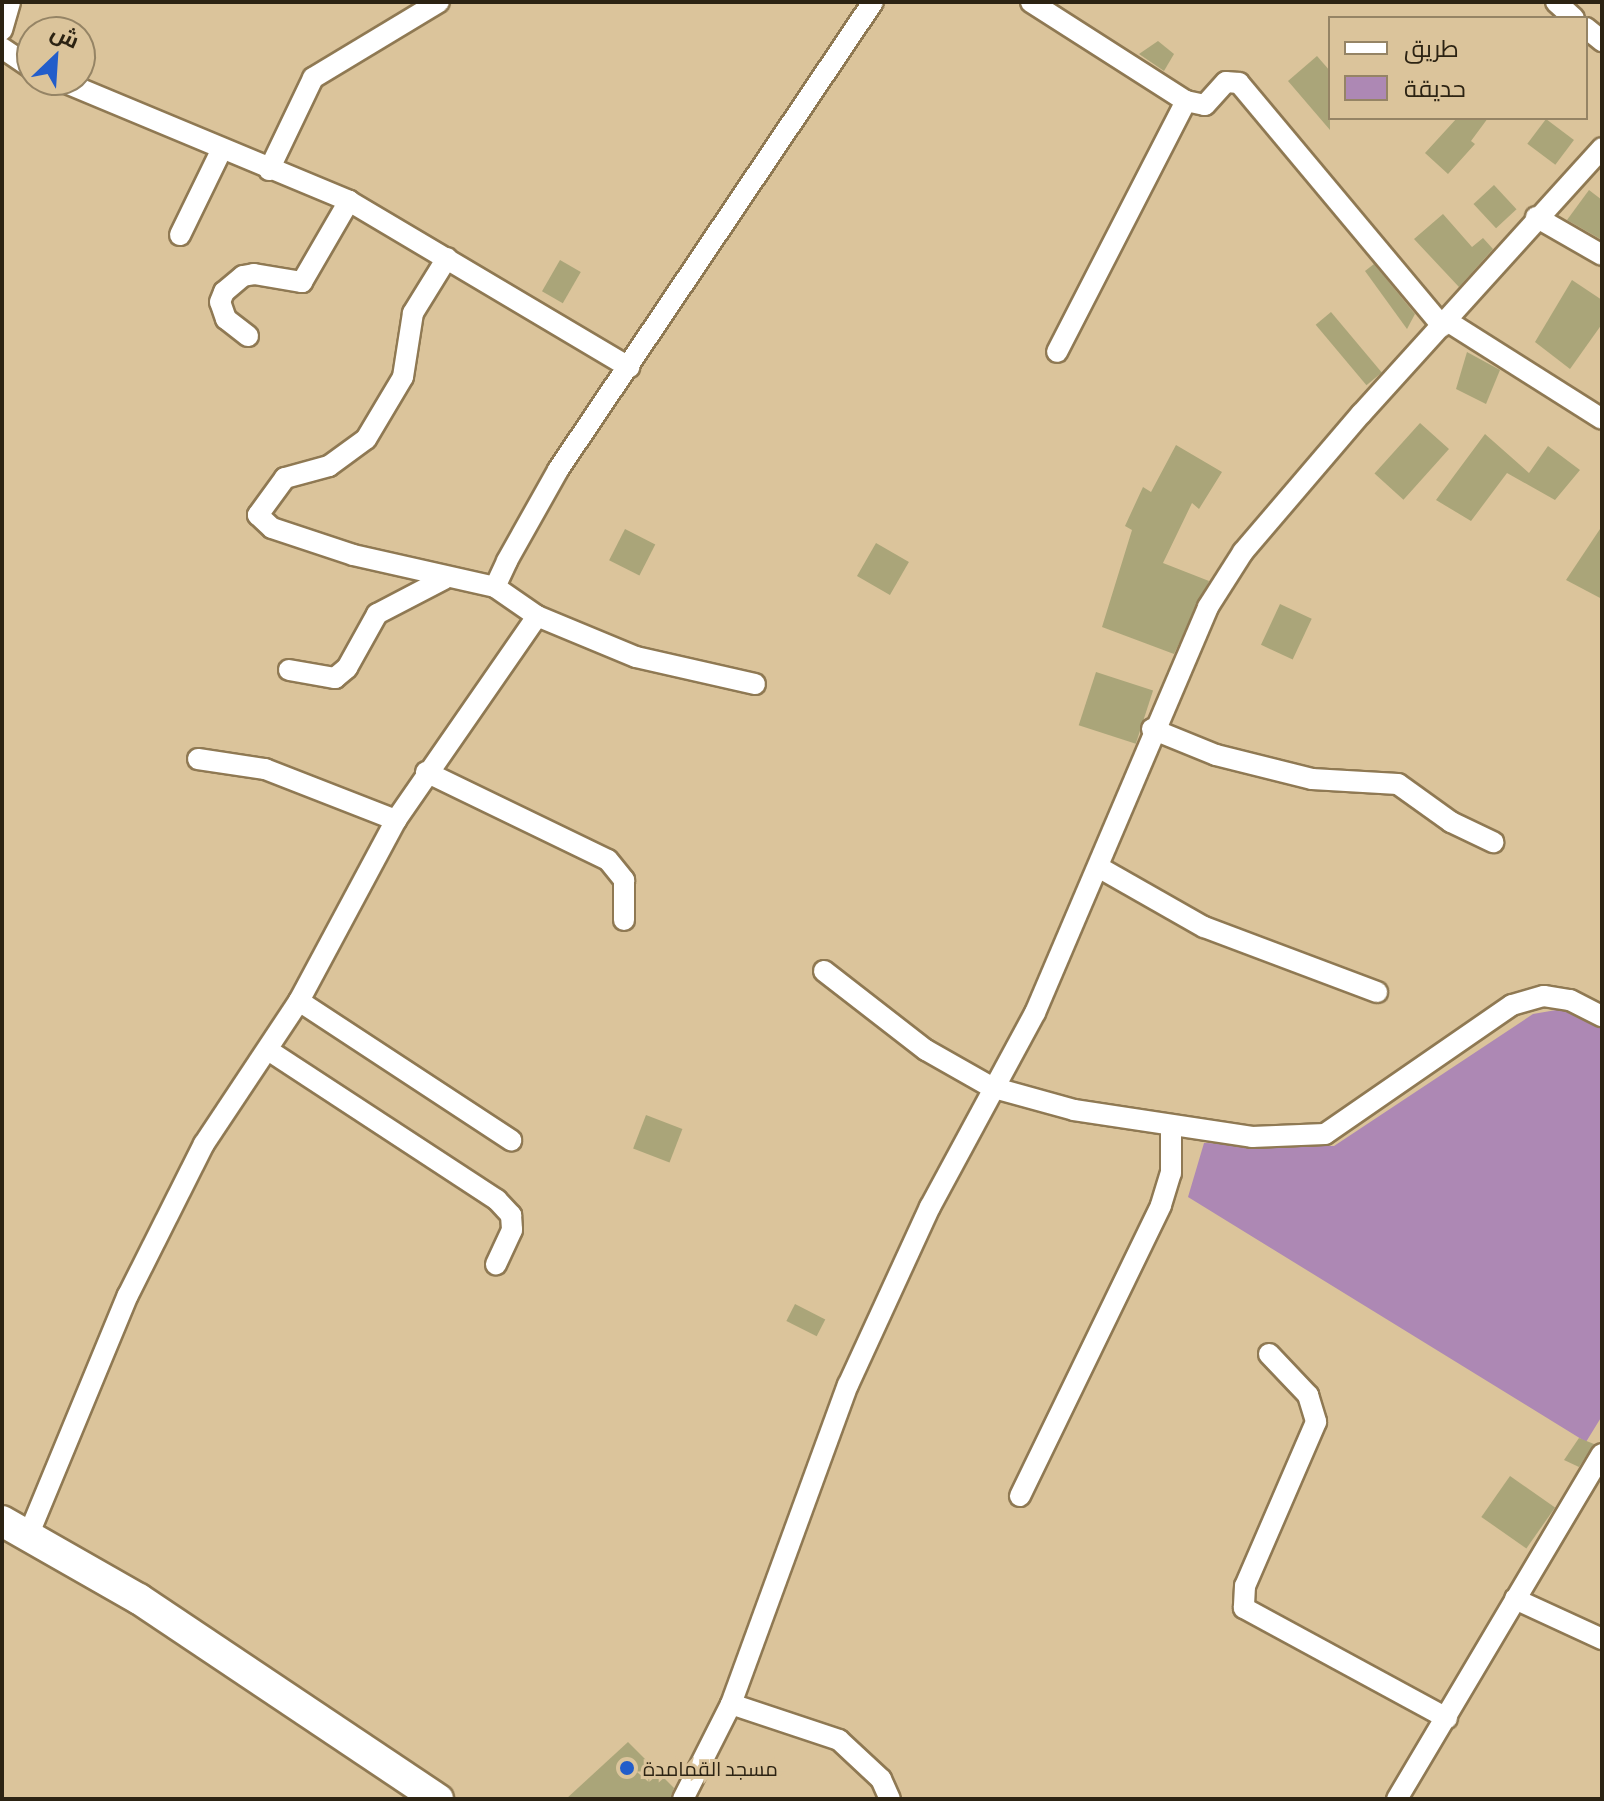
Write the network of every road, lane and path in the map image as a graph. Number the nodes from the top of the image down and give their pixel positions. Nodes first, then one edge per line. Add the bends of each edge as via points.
1 (10, 2) edge
2 (439, 2) edge
3 (1031, 2) edge
4 (1556, 2) edge
5 (868, 3) edge
6 (1572, 16) edge
7 (2, 30) edge
8 (96, 96) edge
9 (1186, 101) junction
10 (1602, 148) edge
11 (221, 151) junction
12 (269, 170) junction
13 (349, 201) junction
14 (1536, 217) junction
15 (180, 235) dead end
16 (1602, 255) edge
17 (447, 258) junction
18 (1444, 324) junction
19 (248, 336) dead end
20 (1057, 352) dead end
21 (629, 367) junction
22 (1602, 419) edge
23 (444, 579) junction
24 (495, 587) junction
25 (537, 616) junction
26 (289, 670) dead end
27 (755, 684) dead end
28 (1152, 729) junction
29 (198, 759) dead end
30 (426, 772) junction
31 (396, 820) junction
32 (1493, 842) dead end
33 (1100, 868) junction
34 (624, 920) dead end
35 (824, 971) dead end
36 (1377, 992) dead end
37 (299, 1001) junction
38 (1602, 1016) edge
39 (268, 1050) junction
40 (991, 1087) junction
41 (1171, 1127) junction
42 (511, 1140) dead end
43 (496, 1265) dead end
44 (1269, 1354) dead end
45 (1602, 1454) edge
46 (1020, 1496) dead end
47 (15, 1528) edge
48 (1515, 1599) junction
49 (1602, 1639) edge
50 (731, 1704) junction
51 (1447, 1718) junction
52 (438, 1799) edge
53 (683, 1799) edge
54 (890, 1799) edge
55 (1397, 1799) edge

1 - 7 street
2 - 12 street via 313,78
3 - 9 street
4 - 6 street
5 - 21 street
8 - 11 street
9 - 18 street via 1205,105 1226,82 1239,83
9 - 20 street
10 - 14 street
11 - 12 street
11 - 15 street
12 - 13 street
13 - 17 street
13 - 19 street via 302,282 254,274 224,292 220,302 226,319
14 - 16 street
14 - 18 street
17 - 21 street
17 - 23 street via 413,313 403,377 366,439 329,466 285,478 258,515 283,532
18 - 22 street
18 - 28 street via 1243,552 1208,607
21 - 24 street via 558,470
23 - 24 street
23 - 26 street via 377,614 347,668 335,678
24 - 25 street
25 - 27 street via 636,657
25 - 30 street
28 - 32 street via 1216,755 1312,779 1398,784 1451,822
28 - 33 street
29 - 31 street via 265,769
30 - 31 street
30 - 34 street via 608,860 624,880
31 - 37 street
33 - 36 street via 1204,927
33 - 40 street via 1035,1013
35 - 40 street via 926,1050
37 - 39 street
37 - 42 street
38 - 41 street via 1570,1000 1544,996 1512,1005 1325,1134 1286,1139
39 - 43 street via 497,1200 511,1215 512,1230
39 - 47 street via 204,1144 163,1221
40 - 41 street via 1074,1110
40 - 50 street via 848,1385
41 - 46 street via 1167,1191
44 - 51 street via 1308,1395 1316,1422 1245,1586 1244,1608
45 - 48 street
47 - 52 street via 204,1640
48 - 49 street
48 - 51 street
50 - 53 street
50 - 54 street via 839,1740 881,1779
51 - 55 street

